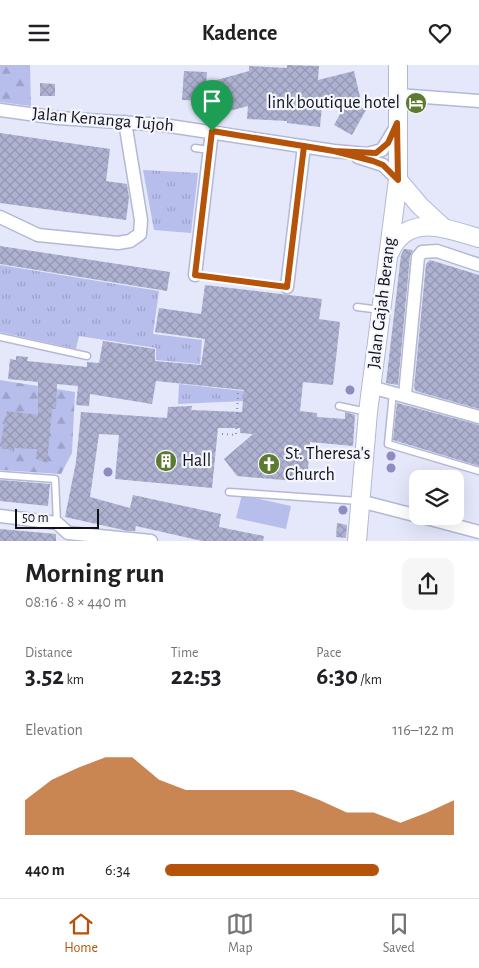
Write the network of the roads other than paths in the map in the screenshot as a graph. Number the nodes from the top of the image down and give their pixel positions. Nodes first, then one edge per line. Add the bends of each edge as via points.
1 (398, 65) edge
2 (398, 95) junction
3 (479, 101) edge
4 (0, 111) edge
5 (125, 122) junction
6 (397, 123) junction
7 (212, 131) junction
8 (304, 146) junction
9 (195, 149) dead end
10 (210, 150) junction
11 (334, 151) junction
12 (398, 180) junction
13 (0, 217) edge
14 (445, 229) junction
15 (479, 238) edge
16 (386, 262) junction
17 (479, 265) edge
18 (195, 275) joint
19 (287, 287) joint
20 (357, 307) dead end
21 (382, 310) junction
22 (0, 337) edge
23 (87, 355) dead end
24 (371, 387) junction
25 (399, 394) junction
26 (339, 406) dead end
27 (368, 412) junction
28 (479, 417) edge
29 (479, 471) edge
30 (0, 475) edge
31 (229, 492) dead end
32 (360, 501) junction
33 (409, 514) edge
34 (0, 516) edge
35 (452, 525) edge
36 (61, 531) edge
37 (479, 532) edge
38 (119, 539) edge
39 (151, 541) edge
40 (357, 541) edge

1 - 2 street, Jalan Gajah Berang
2 - 3 street
2 - 6 street, Jalan Gajah Berang
4 - 5 street, Jalan Kenanga Tujoh
5 - 7 street, Jalan Kenanga Tujoh
5 - 13 street via 141,220 140,234 130,241 118,243 38,235
6 - 11 street, Jalan Kenanga Tujoh via 388,143 376,153
6 - 12 street, Jalan Gajah Berang
7 - 8 street, Jalan Kenanga Tujoh
7 - 10 street
8 - 11 street, Jalan Kenanga Tujoh
8 - 19 street
9 - 10 lane
10 - 18 street
11 - 12 street via 383,165
12 - 14 street
12 - 16 street, Jalan Gajah Berang
14 - 15 street
14 - 16 street via 412,228 400,236
16 - 21 street, Jalan Gajah Berang
17 - 25 street via 437,251 422,252 418,257
18 - 19 lane
20 - 21 lane
21 - 24 street, Jalan Gajah Berang
22 - 23 lane
24 - 25 street
24 - 27 street, Jalan Gajah Berang
25 - 28 street
25 - 29 lane via 388,444
26 - 27 lane
27 - 32 street, Jalan Gajah Berang
30 - 36 lane via 55,479
31 - 32 lane
32 - 33 street
32 - 40 street, Jalan Gajah Berang
34 - 36 street
35 - 37 street
36 - 38 street
38 - 39 street

